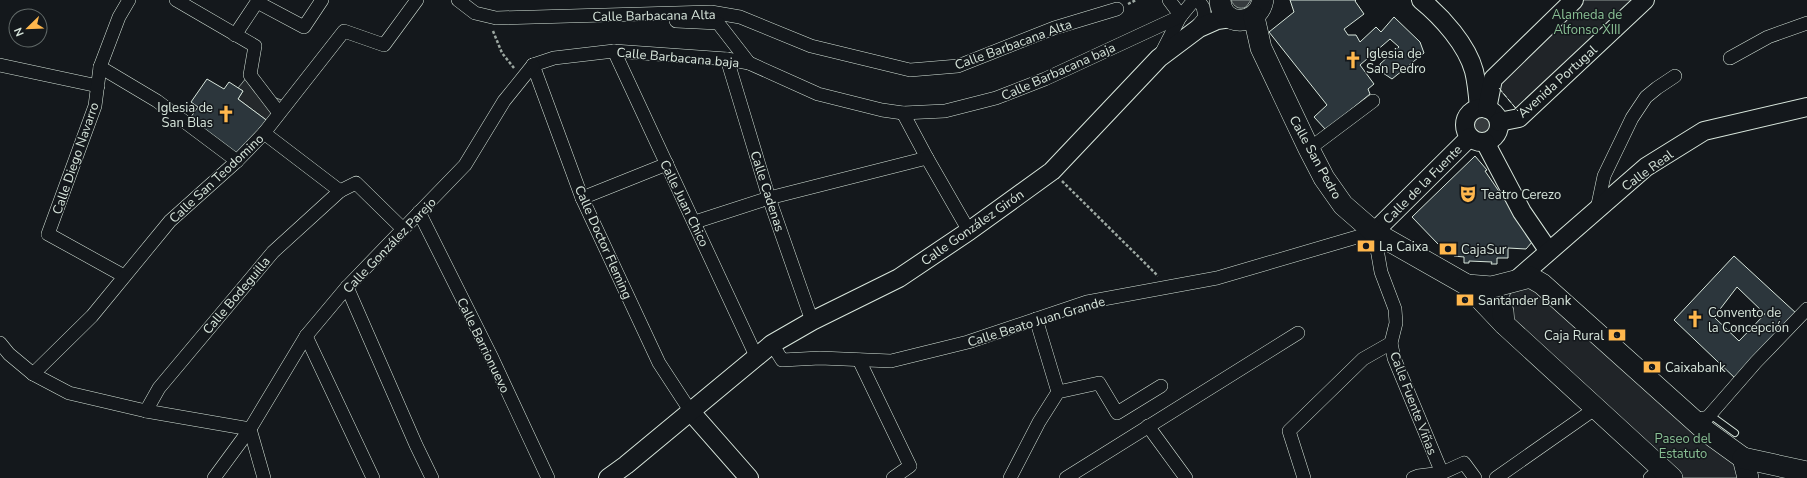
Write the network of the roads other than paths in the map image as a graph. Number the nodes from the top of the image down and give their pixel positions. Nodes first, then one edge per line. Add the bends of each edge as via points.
1 (129, 0) edge
2 (176, 0) edge
3 (322, 0) edge
4 (417, 0) edge
5 (458, 0) edge
6 (1169, 0) edge
7 (1194, 0) edge
8 (1198, 0) edge
9 (1220, 0) edge
10 (1421, 0) edge
11 (1574, 0) edge
12 (1645, 0) edge
13 (1258, 8) edge
14 (1117, 9) dead end
15 (579, 16) junction
16 (1181, 16) junction
17 (1231, 18) junction
18 (1807, 23) edge
19 (234, 35) junction
20 (1187, 37) junction
21 (614, 51) junction
22 (1159, 58) junction
23 (1730, 58) dead end
24 (727, 59) junction
25 (749, 63) junction
26 (0, 65) edge
27 (533, 65) junction
28 (100, 67) junction
29 (1675, 76) dead end
30 (98, 86) junction
31 (1372, 101) dead end
32 (1807, 107) edge
33 (1483, 109) junction
34 (279, 113) junction
35 (903, 113) junction
36 (1499, 122) junction
37 (264, 133) junction
38 (1478, 140) junction
39 (1309, 149) junction
40 (927, 158) junction
41 (237, 161) junction
42 (667, 164) junction
43 (340, 191) junction
44 (582, 198) junction
45 (769, 198) junction
46 (1597, 209) junction
47 (419, 212) junction
48 (695, 222) junction
49 (403, 229) junction
50 (969, 231) junction
51 (1374, 232) junction
52 (1548, 250) junction
53 (124, 276) junction
54 (1514, 282) junction
55 (1467, 285) junction
56 (347, 287) junction
57 (1807, 309) edge
58 (1036, 319) junction
59 (812, 321) junction
60 (1504, 324) junction
61 (1298, 333) dead end
62 (306, 336) junction
63 (0, 343) edge
64 (1391, 343) junction
65 (772, 344) junction
66 (756, 356) junction
67 (859, 360) junction
68 (33, 374) junction
69 (1161, 386) dead end
70 (1058, 392) junction
71 (1596, 408) junction
72 (146, 411) junction
73 (692, 412) junction
74 (1702, 418) junction
75 (1148, 426) junction
76 (250, 429) junction
77 (1735, 434) dead end
78 (1742, 458) junction
79 (1798, 471) edge
80 (1441, 476) edge
81 (1663, 476) edge
82 (214, 478) edge
83 (264, 478) edge
84 (373, 478) edge
85 (432, 478) edge
86 (548, 478) edge
87 (608, 478) edge
88 (749, 478) edge
89 (893, 478) edge
90 (1010, 478) edge
91 (1066, 478) edge
92 (1186, 478) edge
93 (1304, 478) edge
94 (1414, 478) edge
95 (1475, 478) edge
96 (1496, 478) edge
97 (1748, 478) edge

1 - 28 street, Calle Diego Navarro via 119,17
2 - 19 street
3 - 19 street via 304,27 258,2
4 - 34 street, Calle San Teodomino via 384,45 344,31
5 - 15 street, Calle Barbacana Alta via 475,13 496,18
6 - 16 street
7 - 16 street
8 - 20 street via 1205,17
9 - 17 main road via 1222,9
10 - 33 street via 1435,12 1460,42 1474,71
11 - 33 street via 1494,79
12 - 36 street, Avenida Portugal via 1519,118
13 - 17 main road via 1243,21
13 - 39 main road, Calle San Pedro via 1261,48
14 - 15 street, Calle Barbacana Alta via 1054,28 958,66 910,70 811,46 740,17 711,12
15 - 25 street, Calle Barbacana Alta via 611,22 670,20 718,23
16 - 22 street
16 - 35 street, Calle Barbacana baja via 1045,79 996,98 945,112
17 - 20 street, Calle González Girón via 1217,20
18 - 23 street via 1768,37
19 - 34 street via 255,46 250,76
20 - 22 street, Calle González Girón
21 - 24 street, Calle Barbacana baja
21 - 27 street, Calle Barbacana baja via 554,58
21 - 42 street, Calle Juan Chico
22 - 50 street, Calle González Girón via 1052,171
24 - 25 street, Calle Barbacana baja
24 - 45 street, Calle Cadenas
25 - 35 street, Calle Barbacana baja via 818,94
26 - 30 street
27 - 44 street, Calle Doctor Fleming
27 - 47 street, Calle González Parejo via 504,101 465,165
28 - 30 street, Calle Diego Navarro
28 - 41 street via 157,101
29 - 46 street via 1646,97 1632,118 1604,176
30 - 53 street, Calle Diego Navarro via 95,106 48,234
31 - 39 street
32 - 46 street, Calle Real via 1704,131 1646,167
33 - 36 street via 1495,114
33 - 38 street via 1474,110 1467,118 1465,128
34 - 37 street, Calle San Teodomino
35 - 40 street
36 - 38 street via 1495,137
37 - 41 street, Calle San Teodomino
37 - 43 street
38 - 51 street, Calle de la Fuente
38 - 52 street
39 - 51 main road, Calle San Pedro via 1343,206
40 - 45 street
40 - 50 street
41 - 53 street, Calle San Teodomino via 170,221
42 - 44 street
42 - 48 street, Calle Juan Chico
43 - 49 street, Calle Bodeguilla via 356,183
43 - 72 street, Calle Bodeguilla via 273,252 159,388
44 - 73 street, Calle Doctor Fleming via 659,363
45 - 48 street
45 - 59 street, Calle Cadenas
46 - 52 street, Calle Real
47 - 49 street, Calle González Parejo
47 - 86 street, Calle Barrionuevo
48 - 66 street, Calle Juan Chico
49 - 56 street, Calle González Parejo
50 - 59 street, Calle González Girón via 899,278
51 - 55 main road, Calle San Pedro
51 - 58 street, Calle Beato Juan Grande via 1217,278 1087,302
51 - 64 street via 1381,272 1395,308 1396,323
52 - 54 street, Calle Real
53 - 68 street, Calle San Teodomino via 92,316
54 - 55 main road via 1492,287
54 - 60 main road via 1502,299
54 - 74 main road via 1530,278 1542,284
55 - 60 main road
56 - 62 street, Calle González Parejo
56 - 85 street
57 - 74 street
58 - 67 street, Calle Beato Juan Grande via 968,342 891,361
58 - 70 street
59 - 65 street, Calle González Girón
60 - 71 main road
61 - 75 street
62 - 76 street, Calle González Parejo
62 - 84 street
63 - 68 street via 8,354
64 - 80 street, Calle Fuente Viñas via 1394,358
64 - 93 street, Calle Fuente Viñas via 1363,359 1289,431
65 - 66 street, Calle González Girón
65 - 67 street, Calle Beato Juan Grande via 782,360
66 - 73 street, Calle González Girón
67 - 89 street via 910,466
68 - 72 street via 69,393
69 - 70 street via 1117,413 1099,383
70 - 90 street
71 - 81 main road
71 - 96 street
72 - 76 street
73 - 87 street, Calle González Girón
73 - 88 street
74 - 77 lane via 1713,417
74 - 78 main road via 1707,432
75 - 91 street
75 - 92 street
76 - 82 street, Calle González Parejo
76 - 83 street
78 - 79 main road
78 - 97 main road
79 - 97 main road via 1762,472
80 - 94 street, Calle Fuente Viñas
80 - 95 street via 1464,463

